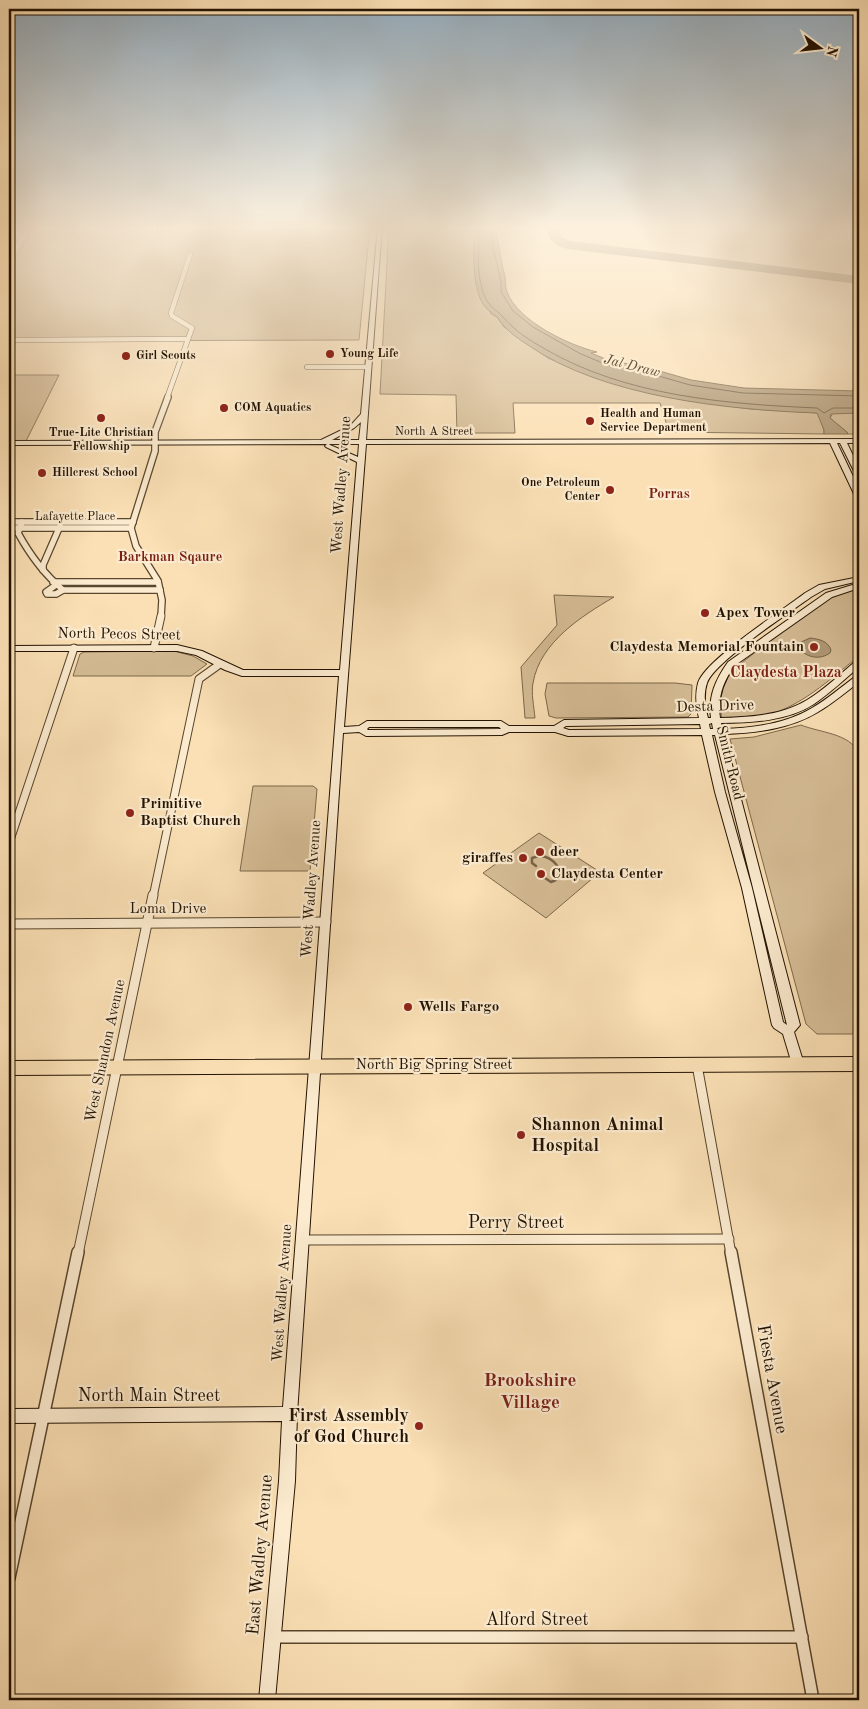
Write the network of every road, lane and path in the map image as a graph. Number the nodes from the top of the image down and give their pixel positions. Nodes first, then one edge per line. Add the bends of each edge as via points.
1 (173, 306) edge
2 (373, 306) edge
3 (186, 339) junction
4 (9, 340) edge
5 (307, 367) dead end
6 (367, 367) junction
7 (363, 416) junction
8 (833, 442) junction
9 (843, 442) junction
10 (859, 442) edge
11 (9, 443) edge
12 (155, 443) junction
13 (320, 443) junction
14 (361, 443) junction
15 (360, 461) junction
16 (859, 475) edge
17 (859, 496) edge
18 (9, 522) edge
19 (22, 522) junction
20 (61, 522) junction
21 (132, 525) junction
22 (9, 528) edge
23 (18, 528) junction
24 (58, 528) junction
25 (43, 570) junction
26 (859, 579) edge
27 (158, 582) junction
28 (54, 583) junction
29 (859, 585) edge
30 (63, 590) junction
31 (160, 590) junction
32 (9, 648) edge
33 (154, 648) junction
34 (73, 652) junction
35 (859, 663) edge
36 (220, 664) junction
37 (344, 673) junction
38 (859, 678) edge
39 (705, 727) junction
40 (717, 727) junction
41 (339, 730) junction
42 (9, 843) edge
43 (326, 922) junction
44 (147, 923) junction
45 (9, 924) edge
46 (788, 1031) junction
47 (697, 1064) junction
48 (798, 1064) junction
49 (859, 1064) edge
50 (316, 1066) junction
51 (9, 1068) edge
52 (116, 1068) junction
53 (729, 1239) junction
54 (303, 1240) junction
55 (290, 1414) junction
56 (9, 1416) edge
57 (44, 1416) junction
58 (9, 1578) edge
59 (272, 1637) junction
60 (802, 1637) junction
61 (267, 1700) edge
62 (813, 1700) edge

1 - 3 street via 172,316 192,328
2 - 6 main road, West Wadley Avenue
3 - 4 street
3 - 12 street via 155,432
5 - 6 street
6 - 7 main road, West Wadley Avenue
7 - 13 main road via 340,434
7 - 14 main road, West Wadley Avenue
8 - 9 main road, North A Street
8 - 14 main road, North A Street
8 - 17 main road
9 - 10 main road, North A Street
9 - 16 main road
11 - 12 main road, North A Street
12 - 13 main road, North A Street
12 - 21 street
13 - 14 main road, North A Street
13 - 15 main road
14 - 15 main road, West Wadley Avenue
15 - 37 main road, West Wadley Avenue
18 - 19 street, Lafayette Place
19 - 20 street, Lafayette Place
19 - 23 street, Lafayette Place
20 - 21 street, Lafayette Place
20 - 24 street
21 - 24 street, Lafayette Place
21 - 27 street via 131,536 136,550
22 - 23 street, Lafayette Place
23 - 24 street, Lafayette Place
23 - 25 street, Lafayette Place via 28,553
24 - 25 street
25 - 28 street, Lafayette Place
26 - 39 main road, Smith Road via 822,587 808,595 720,660 703,682 700,704
27 - 28 street
27 - 31 street
28 - 30 street, Lafayette Place
28 - 30 street via 47,594
29 - 40 main road, Smith Road via 829,595 731,664 718,684 713,706
30 - 31 street
31 - 33 street via 164,608
32 - 34 main road, North Pecos Street
33 - 34 main road, North Pecos Street
33 - 36 main road, North Pecos Street via 177,648 199,653
34 - 42 street
35 - 40 main road, Desta Drive via 811,702 794,710
36 - 37 main road, North Pecos Street via 242,673
36 - 44 street, West Shandon Avenue via 199,679
37 - 41 main road, West Wadley Avenue
38 - 40 main road, Desta Drive via 821,707 798,718 772,726
39 - 40 main road, Desta Drive
39 - 41 main road, Desta Drive via 568,733 556,729 366,733
39 - 46 main road, Smith Road via 778,1025
40 - 46 main road, Smith Road via 794,1024
41 - 43 main road, West Wadley Avenue
43 - 44 street, Loma Drive
43 - 50 main road, West Wadley Avenue
44 - 45 street, Loma Drive
44 - 52 street, West Shandon Avenue
46 - 48 main road, Smith Road
47 - 48 highway, North Big Spring Street
47 - 50 highway, North Big Spring Street
47 - 53 street, Fiesta Avenue
48 - 49 highway, North Big Spring Street
50 - 52 highway, North Big Spring Street
50 - 54 main road, West Wadley Avenue
51 - 52 highway, North Big Spring Street
52 - 57 street, West Shandon Avenue
53 - 54 street, Perry Street
53 - 60 street, Fiesta Avenue
54 - 55 main road, West Wadley Avenue
55 - 57 main road, North Main Street
55 - 59 main road, East Wadley Avenue via 288,1480
56 - 57 main road, North Main Street
57 - 58 street, West Shandon Avenue
59 - 60 street, Alford Street
59 - 61 main road, East Wadley Avenue
60 - 62 street, Fiesta Avenue

